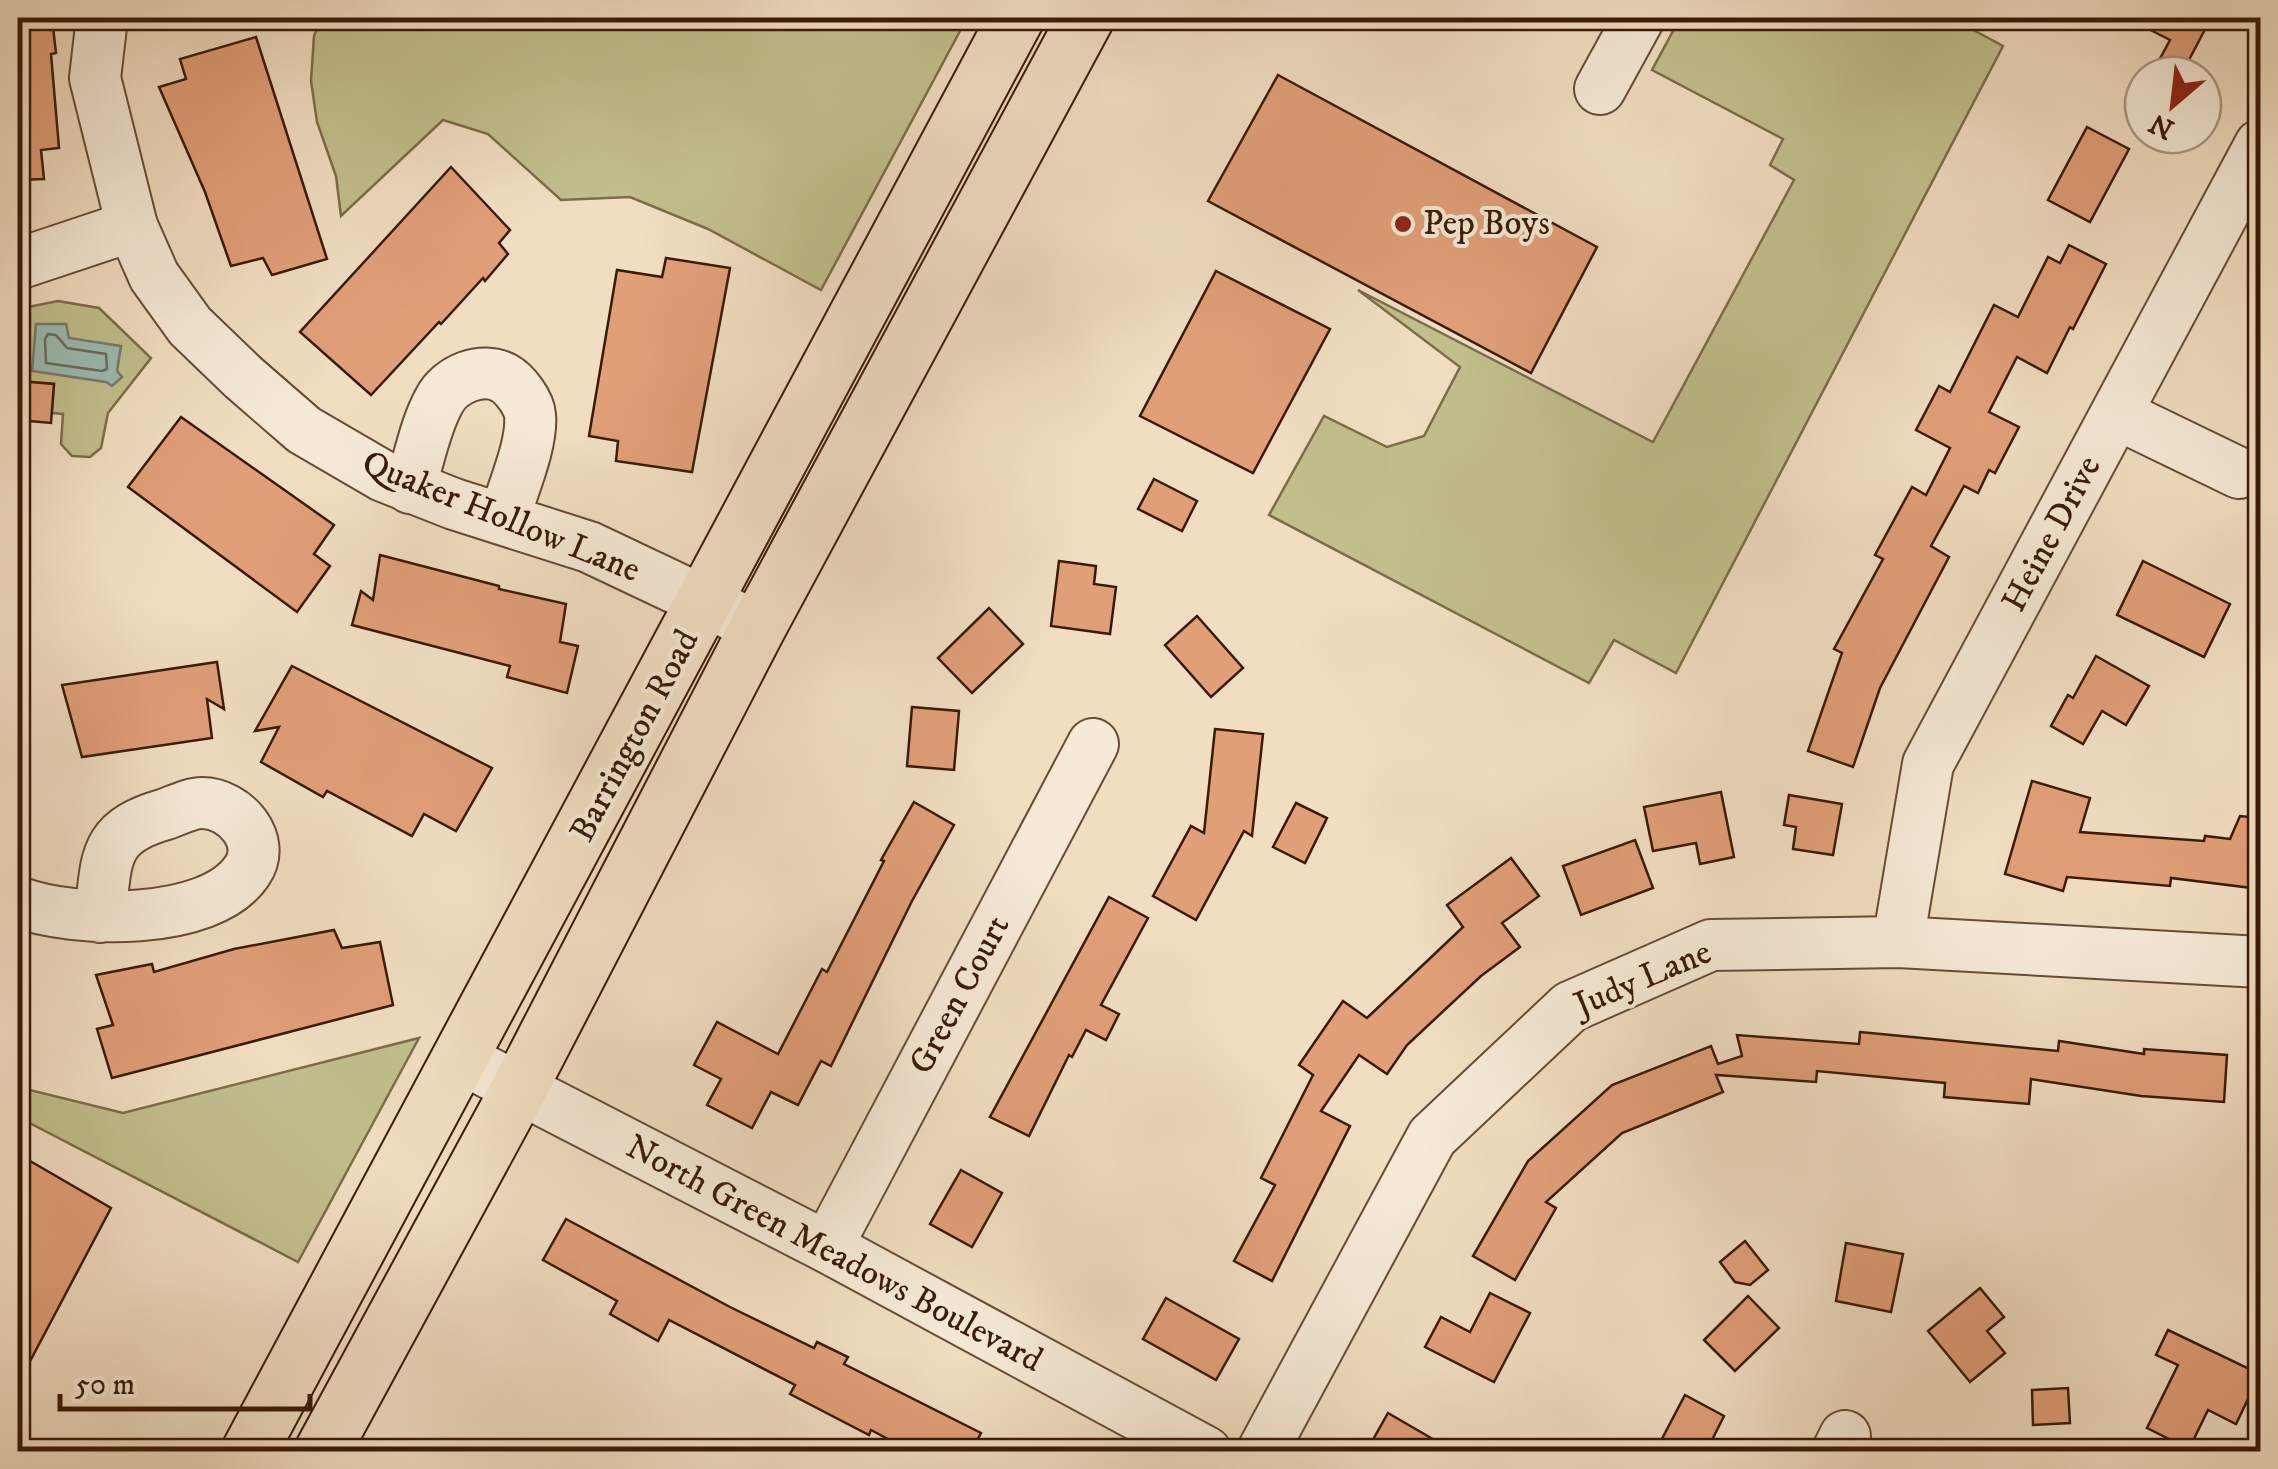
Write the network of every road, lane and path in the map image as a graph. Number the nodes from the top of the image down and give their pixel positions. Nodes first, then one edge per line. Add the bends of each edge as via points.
1 (102, 18) edge
2 (1016, 18) edge
3 (1086, 18) edge
4 (1638, 18) edge
5 (1600, 89) dead end
6 (2260, 145) edge
7 (132, 226) junction
8 (18, 264) edge
9 (2117, 414) junction
10 (2239, 473) dead end
11 (410, 488) junction
12 (504, 519) junction
13 (706, 602) junction
14 (758, 627) junction
15 (1093, 744) dead end
16 (18, 902) edge
17 (100, 917) dead end
18 (1898, 942) junction
19 (2260, 962) edge
20 (460, 1058) junction
21 (519, 1089) junction
22 (827, 1247) junction
23 (330, 1447) edge
24 (249, 1452) edge
25 (1206, 1452) edge
26 (1262, 1452) edge

1 - 7 street, Quaker Hollow Lane via 95,78
2 - 13 main road, Barrington Road
3 - 14 main road, Barrington Road
4 - 5 street
6 - 9 street, Heine Drive
7 - 8 street
7 - 11 street, Quaker Hollow Lane via 154,276 190,326 243,377 304,430
9 - 10 street
9 - 18 street, Heine Drive via 1928,764
11 - 12 street, Quaker Hollow Lane
11 - 12 street via 439,399 454,383 480,372 502,376 530,412
12 - 13 street, Quaker Hollow Lane via 589,547
13 - 14 street, Quaker Hollow Lane
13 - 20 main road, Barrington Road
14 - 21 main road, Barrington Road
15 - 22 street, Green Court
16 - 17 street via 44,912
18 - 19 street, Judy Lane
18 - 26 street, Judy Lane via 1711,944 1570,1006 1432,1137
20 - 21 street, North Green Meadows Boulevard
20 - 24 main road, Barrington Road
21 - 22 street, North Green Meadows Boulevard
21 - 23 main road, Barrington Road
22 - 25 street, North Green Meadows Boulevard

